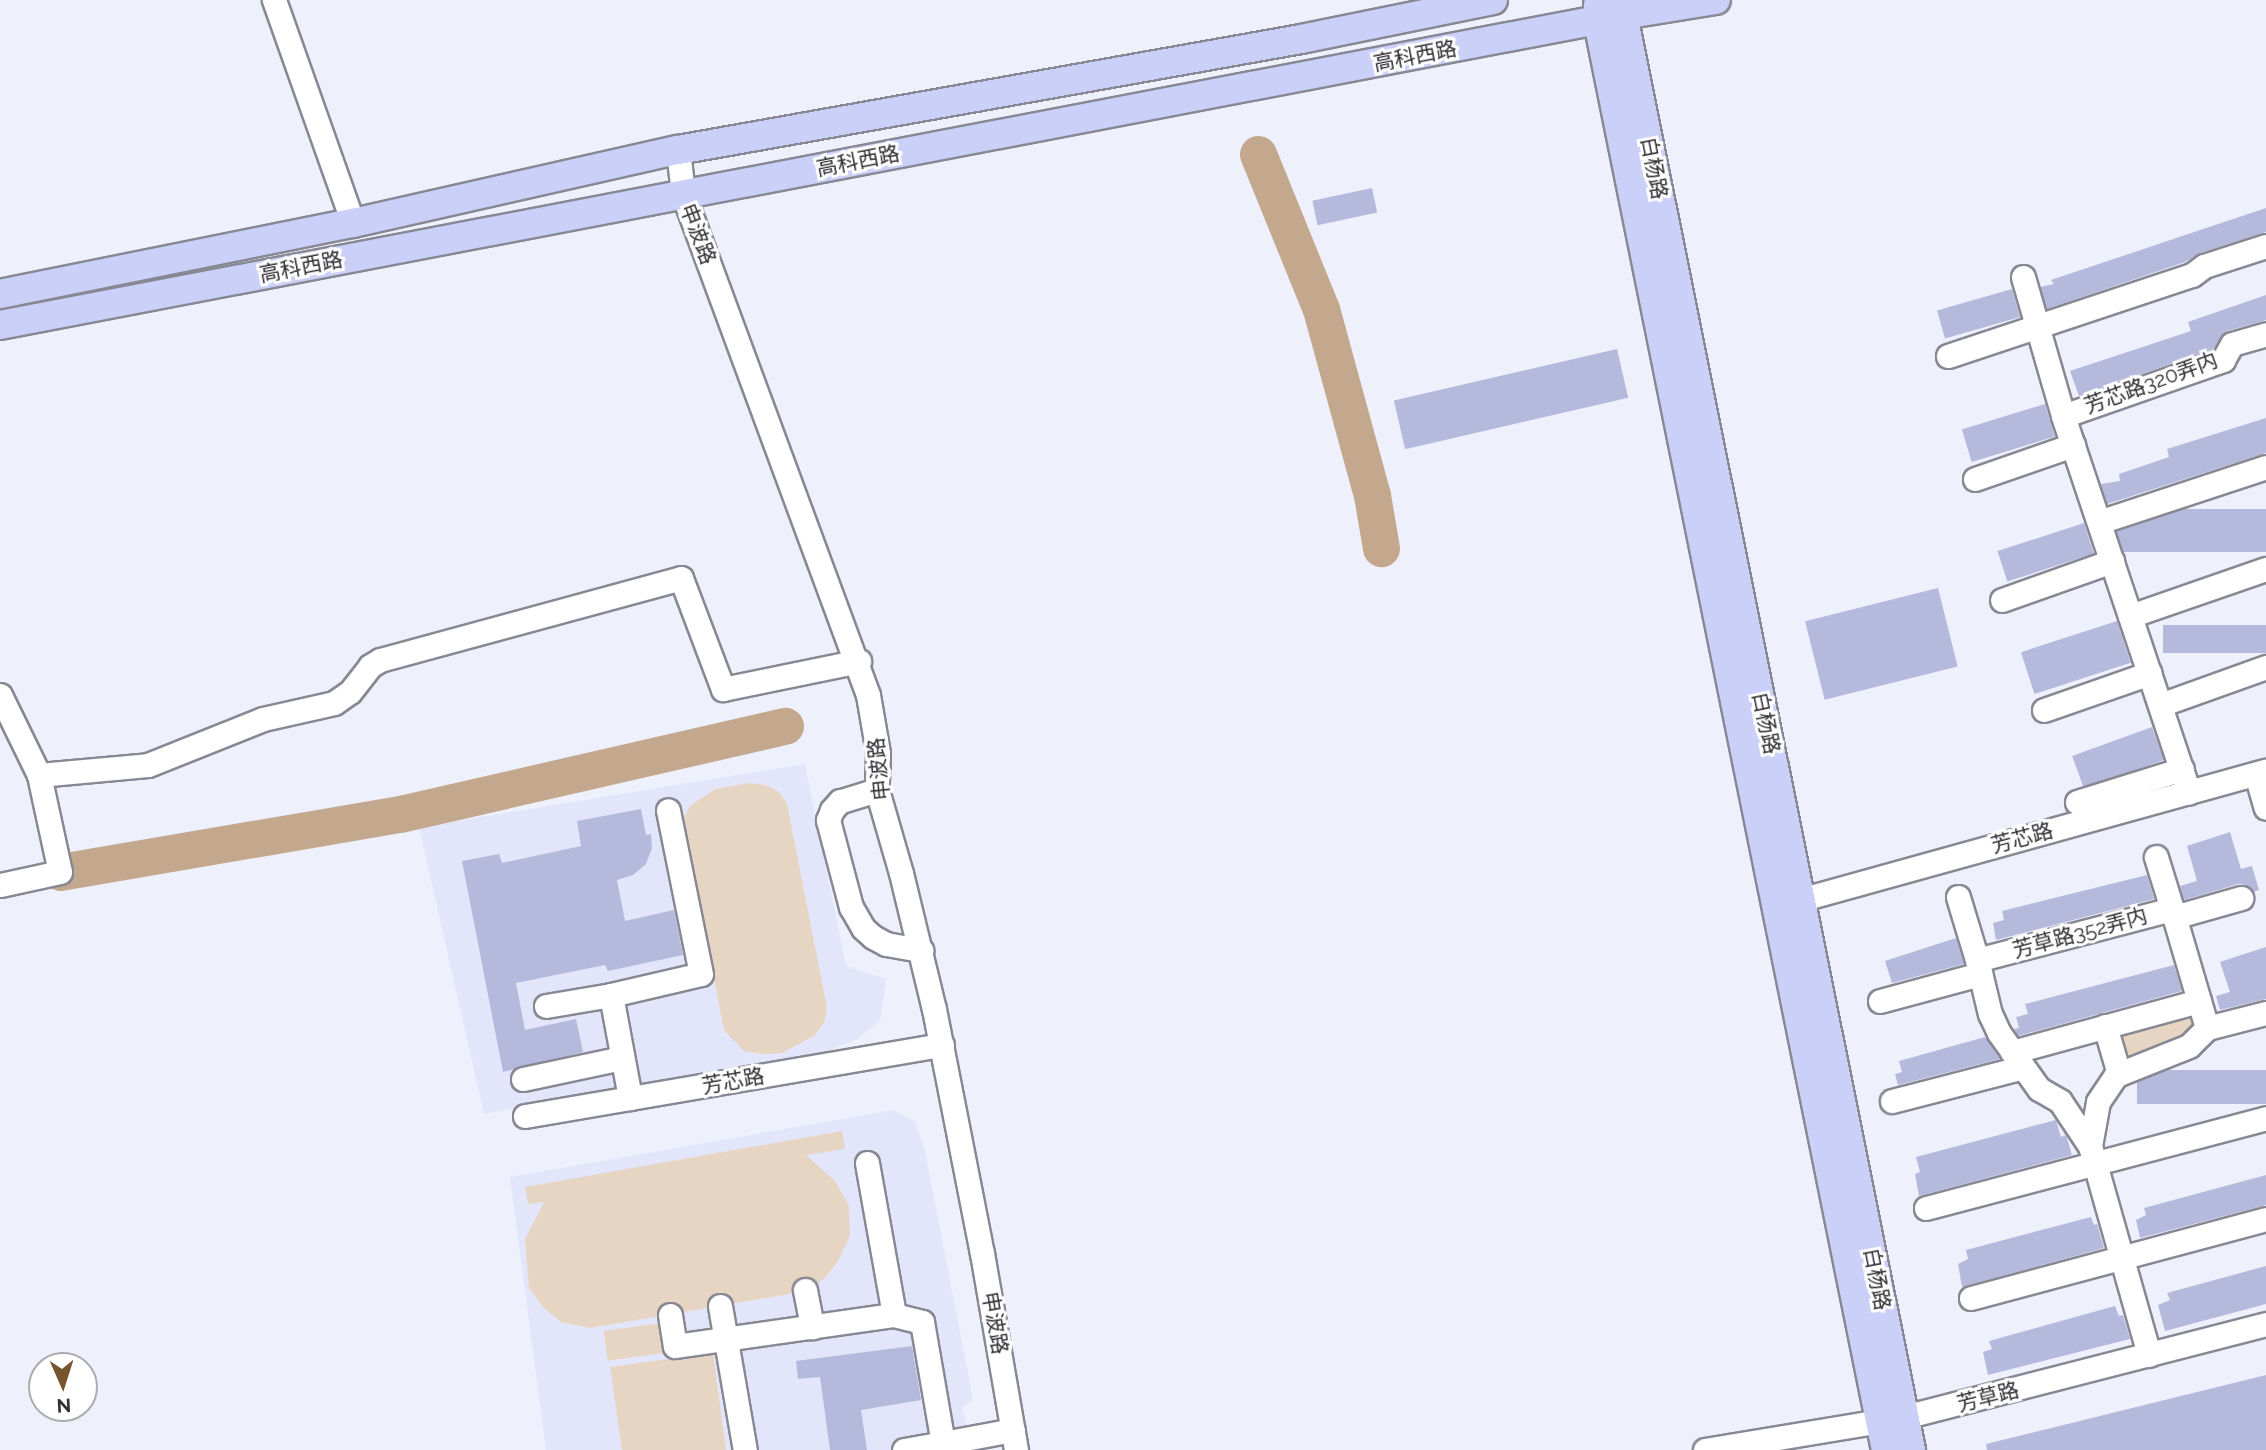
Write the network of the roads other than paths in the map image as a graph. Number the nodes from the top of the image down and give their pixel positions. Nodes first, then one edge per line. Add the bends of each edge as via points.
1 (274, 0) edge
2 (1493, 0) edge
3 (1716, 0) edge
4 (1608, 9) edge
5 (678, 150) junction
6 (683, 194) junction
7 (353, 223) junction
8 (2266, 246) edge
9 (2023, 276) dead end
10 (0, 294) edge
11 (0, 325) edge
12 (2038, 328) junction
13 (2266, 334) edge
14 (1948, 356) dead end
15 (2063, 416) junction
16 (2074, 445) junction
17 (2266, 467) edge
18 (1975, 479) dead end
19 (2099, 522) junction
20 (2112, 561) junction
21 (2266, 569) edge
22 (2002, 600) dead end
23 (2130, 616) junction
24 (859, 661) junction
25 (2266, 667) edge
26 (2150, 673) junction
27 (0, 695) edge
28 (2160, 705) junction
29 (2044, 710) dead end
30 (2182, 769) junction
31 (2261, 772) edge
32 (39, 775) junction
33 (877, 790) junction
34 (2189, 792) junction
35 (2077, 802) dead end
36 (2266, 808) edge
37 (668, 810) dead end
38 (2156, 857) dead end
39 (0, 885) edge
40 (1958, 897) dead end
41 (2241, 898) dead end
42 (1790, 902) junction
43 (2173, 913) junction
44 (921, 950) junction
45 (1978, 967) junction
46 (611, 995) junction
47 (1880, 1001) dead end
48 (2199, 1001) junction
49 (546, 1006) dead end
50 (2266, 1013) edge
51 (2105, 1027) junction
52 (2207, 1028) junction
53 (942, 1045) junction
54 (622, 1058) junction
55 (2017, 1059) junction
56 (2119, 1074) junction
57 (523, 1079) dead end
58 (629, 1098) junction
59 (1892, 1101) dead end
60 (525, 1116) dead end
61 (2266, 1118) edge
62 (2092, 1155) junction
63 (867, 1163) dead end
64 (1926, 1208) dead end
65 (2266, 1219) edge
66 (2122, 1259) junction
67 (805, 1290) dead end
68 (1971, 1298) dead end
69 (720, 1306) dead end
70 (2266, 1308) edge
71 (670, 1315) dead end
72 (894, 1315) junction
73 (2266, 1324) edge
74 (811, 1327) junction
75 (726, 1339) junction
76 (2147, 1348) junction
77 (1989, 1383) dead end
78 (1892, 1419) junction
79 (1014, 1440) edge
80 (943, 1443) junction
81 (744, 1450) edge
82 (904, 1450) edge
83 (1705, 1450) edge
84 (1886, 1450) edge
85 (1910, 1450) edge

1 - 7 street
2 - 5 main road, 高科西路 via 1301,39
3 - 4 main road, 高科西路
4 - 6 main road, 高科西路
4 - 42 main road, 白杨路
5 - 6 street, 申波路
5 - 7 main road, 高科西路
6 - 11 main road, 高科西路
6 - 24 street, 申波路
7 - 10 main road, 高科西路
8 - 12 street
9 - 12 street, 芳芯路320弄内
12 - 14 street
12 - 15 street, 芳芯路320弄内
13 - 15 street, 芳芯路320弄内 via 2232,344 2223,360
15 - 16 street, 芳芯路320弄内
16 - 18 street, 芳芯路320弄内
16 - 19 street, 芳芯路320弄内
17 - 19 street
19 - 20 street, 芳芯路320弄内
20 - 22 street
20 - 23 street, 芳芯路320弄内
21 - 23 street
23 - 26 street, 芳芯路320弄内
24 - 32 street via 723,689 681,578 380,660 334,703 263,719 148,765
24 - 33 street, 申波路 via 875,730
25 - 28 street
26 - 28 street, 芳芯路320弄内
26 - 29 street
27 - 32 street
28 - 30 street, 芳芯路320弄内
30 - 34 street, 芳芯路320弄内
30 - 35 street
31 - 34 street, 芳芯路
31 - 36 street
32 - 39 street via 60,872
33 - 44 street, 申波路
33 - 44 street via 840,801 828,820 851,907 873,937
34 - 42 street, 芳芯路
37 - 46 street via 701,974
38 - 43 street
40 - 45 street
41 - 43 street
42 - 78 main road, 白杨路
43 - 45 street, 芳草路352弄内
43 - 48 street, 芳草路352弄内
44 - 53 street, 申波路
45 - 47 street, 芳草路352弄内
45 - 55 street via 1990,1014
46 - 49 street
46 - 54 street
48 - 51 street
48 - 52 street, 芳草路352弄内
50 - 52 street
51 - 55 street
51 - 56 street
52 - 56 street via 2189,1046
53 - 58 street, 芳芯路
53 - 79 street, 申波路
54 - 57 street
54 - 58 street
55 - 59 street
55 - 62 street via 2039,1089 2060,1101
56 - 62 street via 2098,1102
58 - 60 street, 芳芯路
61 - 62 street
62 - 64 street
62 - 66 street
63 - 72 street
65 - 66 street
66 - 68 street
66 - 76 street
67 - 74 street
69 - 75 street
70 - 76 street
71 - 75 street via 675,1346
72 - 74 street
72 - 80 street via 922,1321
73 - 76 street, 芳草路
74 - 75 street
75 - 81 street
76 - 77 street
76 - 78 street, 芳草路
78 - 83 street, 芳草路
78 - 84 main road, 白杨路
78 - 85 main road, 白杨路
79 - 80 street
80 - 82 street

